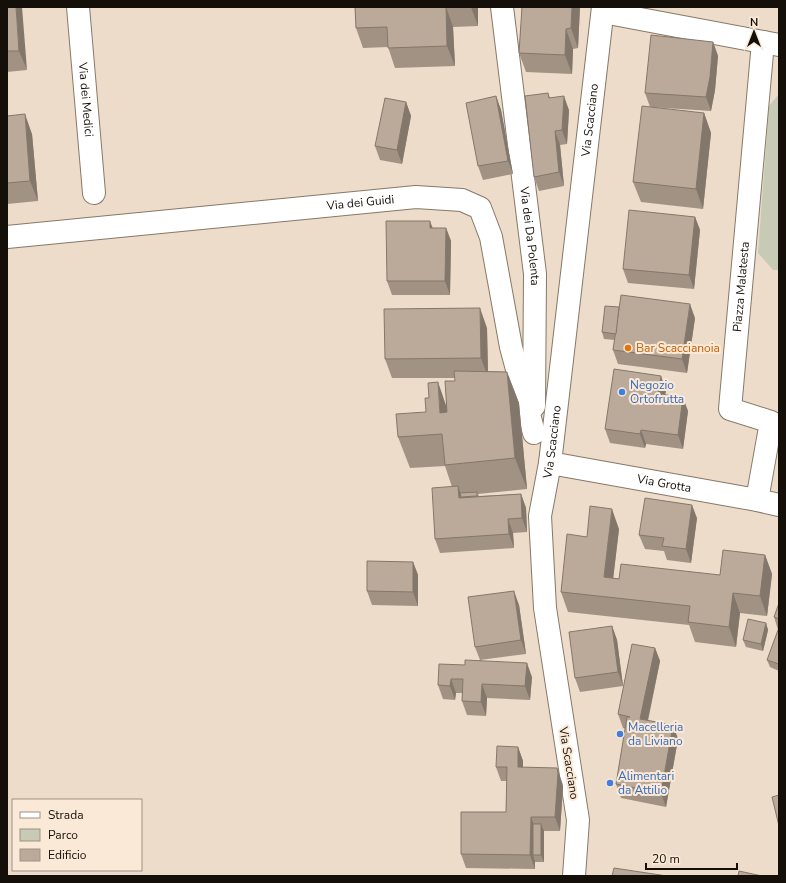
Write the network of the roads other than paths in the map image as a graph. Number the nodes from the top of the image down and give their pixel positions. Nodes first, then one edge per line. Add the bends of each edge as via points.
1 (78, 7) edge
2 (502, 7) edge
3 (603, 10) edge
4 (771, 44) edge
5 (94, 193) dead end
6 (7, 237) edge
7 (534, 433) junction
8 (550, 463) junction
9 (756, 500) junction
10 (779, 505) edge
11 (574, 876) edge

1 - 5 street, Via dei Medici
2 - 7 street, Via dei Da Polenta via 535,274
3 - 4 street, Piazza Malatesta
3 - 8 street, Via Scacciano
4 - 9 street, Piazza Malatesta via 730,409 771,422
6 - 7 street, Via dei Guidi via 416,197 462,200 480,208 491,237 511,347
7 - 8 street, Via dei Da Polenta
8 - 9 street, Via Grotta
8 - 11 street, Via Scacciano via 540,516 544,600 578,820
9 - 10 street, Via Grotta

